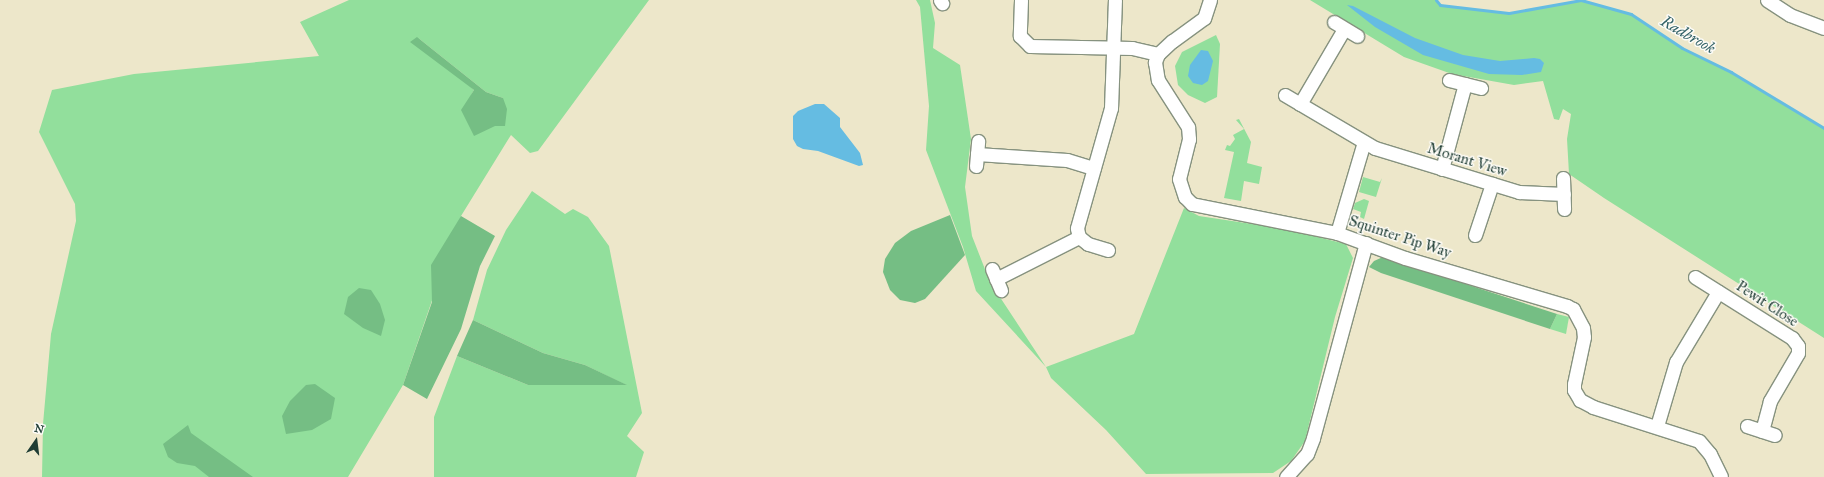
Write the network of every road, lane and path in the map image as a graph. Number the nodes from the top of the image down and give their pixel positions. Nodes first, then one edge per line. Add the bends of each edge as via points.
1 (1021, 0) edge
2 (1115, 0) edge
3 (1210, 0) edge
4 (1767, 0) edge
5 (1824, 28) edge
6 (1357, 36) dead end
7 (1112, 48) junction
8 (1158, 54) junction
9 (1450, 80) dead end
10 (1465, 84) junction
11 (1481, 88) dead end
12 (1285, 95) dead end
13 (1300, 104) junction
14 (1364, 142) junction
15 (977, 153) dead end
16 (1094, 168) junction
17 (1442, 169) junction
18 (1563, 178) dead end
19 (1492, 184) junction
20 (1564, 194) junction
21 (1564, 209) dead end
22 (1337, 233) junction
23 (1475, 235) dead end
24 (1079, 237) junction
25 (1366, 243) junction
26 (1108, 250) dead end
27 (1695, 277) dead end
28 (996, 279) dead end
29 (1718, 292) junction
30 (1657, 426) junction
31 (1748, 426) dead end
32 (1762, 431) junction
33 (1775, 435) dead end
34 (1286, 477) edge
35 (1721, 477) edge

1 - 7 street via 1020,36 1030,46
2 - 7 street
3 - 8 street via 1204,18
4 - 5 street via 1790,15
6 - 13 street via 1339,25
7 - 8 street via 1132,48
7 - 16 street via 1111,108
8 - 22 street, Squinter Pip Way via 1155,62 1158,80 1188,127 1189,139 1179,179 1185,197 1192,204
9 - 10 street
10 - 11 street
10 - 17 street
12 - 13 street, Morant View
13 - 14 street, Morant View
14 - 17 street, Morant View
14 - 22 street
15 - 16 street via 1067,160
16 - 24 street via 1077,228
17 - 19 street, Morant View
18 - 20 street
19 - 20 street, Morant View via 1519,192
19 - 23 street
20 - 21 street
22 - 25 street, Squinter Pip Way
24 - 26 street via 1088,244
24 - 28 street
25 - 30 street, Squinter Pip Way via 1573,309 1580,320 1584,337 1574,384 1576,396 1592,407
25 - 34 street via 1313,438 1307,454
27 - 29 street, Pewit Close
29 - 30 street, Pewit Close via 1676,362
29 - 32 street, Pewit Close via 1792,338 1798,346 1798,353 1770,401
30 - 35 street, Squinter Pip Way via 1699,441 1710,454
31 - 32 street
32 - 33 street

